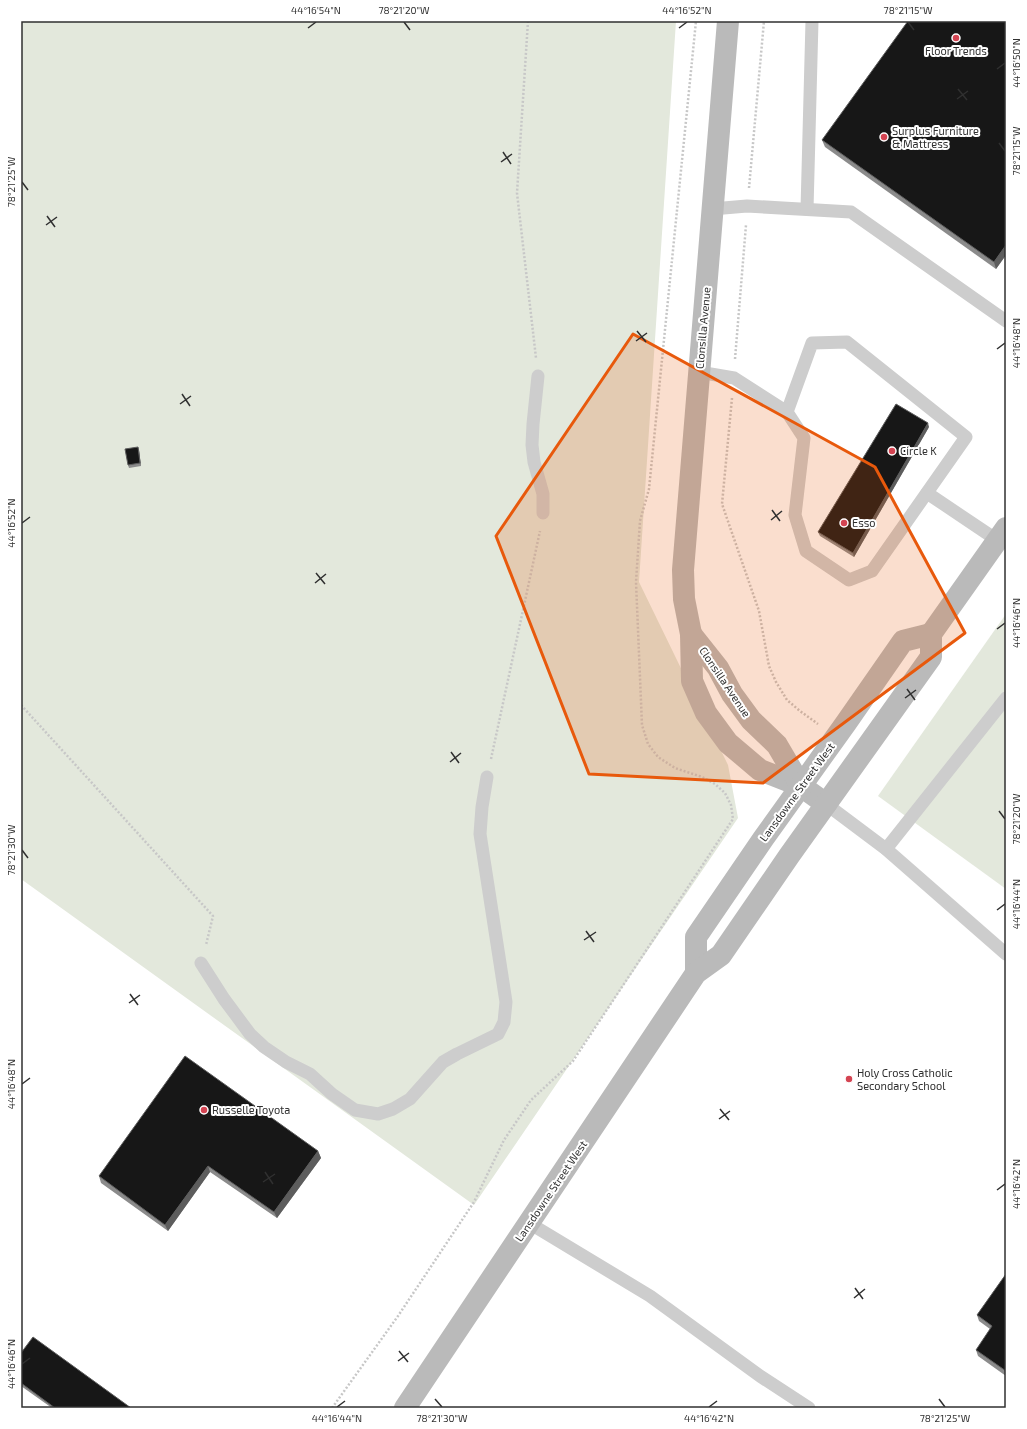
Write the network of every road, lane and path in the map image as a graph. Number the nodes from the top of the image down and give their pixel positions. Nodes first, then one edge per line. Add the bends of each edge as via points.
1 (528, 21) edge
2 (696, 21) edge
3 (728, 21) edge
4 (812, 21) edge
5 (712, 209) junction
6 (807, 209) junction
7 (1006, 321) edge
8 (699, 372) junction
9 (538, 376) joint
10 (787, 412) junction
11 (927, 493) junction
12 (543, 514) joint
13 (1002, 534) edge
14 (691, 634) junction
15 (931, 634) junction
16 (1006, 698) edge
17 (21, 705) edge
18 (487, 777) joint
19 (801, 786) junction
20 (826, 804) junction
21 (886, 849) junction
22 (1006, 954) edge
23 (201, 963) joint
24 (696, 973) junction
25 (529, 1223) junction
26 (332, 1408) edge
27 (405, 1408) edge
28 (809, 1408) edge

1 - 9 path via 517,193
2 - 26 path via 649,489 640,521 636,582 642,725 648,744 658,757 675,768 715,784 725,793 731,805 733,819 572,1061 531,1100 504,1140 474,1202 398,1316
3 - 5 main road, Clonsilla Avenue
4 - 6 lane
5 - 6 lane via 747,206
5 - 8 main road, Clonsilla Avenue
6 - 7 lane via 851,212
8 - 10 lane via 734,378
8 - 14 main road, Clonsilla Avenue via 683,570 684,599
9 - 12 lane via 532,445 543,494
10 - 11 lane via 804,438 795,515 806,551 849,580 872,571
10 - 11 lane via 812,343 847,342 966,437
11 - 13 lane
12 - 18 path
13 - 15 main road
14 - 19 main road, Clonsilla Avenue via 718,668 732,694 751,720 777,745
14 - 19 main road, Clonsilla Avenue via 692,681 706,713 728,743 760,770
15 - 19 main road, Lansdowne Street West via 903,641
15 - 20 main road, Lansdowne Street West via 931,657
16 - 21 lane
17 - 23 path via 213,916
18 - 23 lane via 480,834 506,1002 504,1022 498,1034 443,1062 410,1099 378,1114 355,1110 310,1074 264,1047 224,1000
19 - 20 main road, Clonsilla Avenue
19 - 24 main road, Lansdowne Street West via 696,937
20 - 21 lane
20 - 24 main road, Lansdowne Street West via 721,955
21 - 22 lane
24 - 25 main road, Lansdowne Street West
25 - 27 main road, Lansdowne Street West
25 - 28 lane via 650,1296 760,1376

